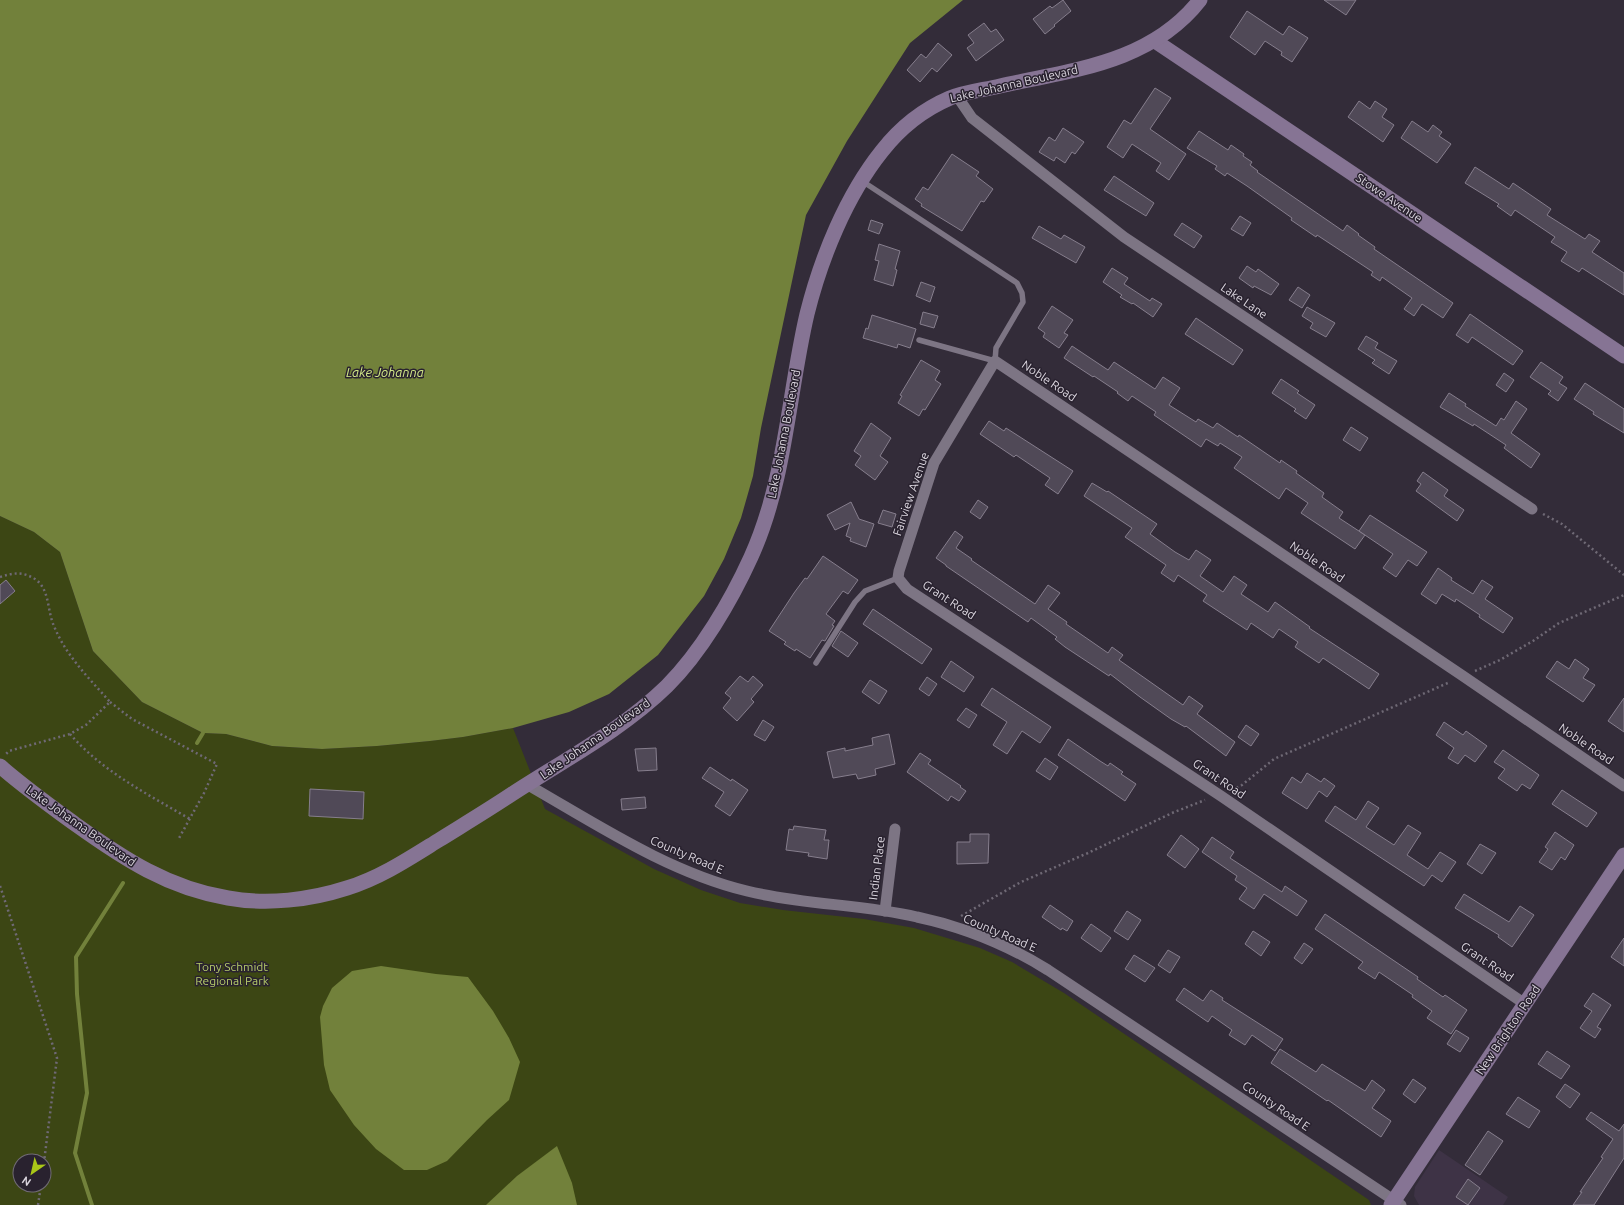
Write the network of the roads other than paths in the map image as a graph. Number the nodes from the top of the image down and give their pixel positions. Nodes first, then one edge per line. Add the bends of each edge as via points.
1 (1200, 0) edge
2 (1155, 41) junction
3 (957, 96) junction
4 (862, 181) junction
5 (918, 340) dead end
6 (1624, 356) edge
7 (995, 361) junction
8 (1532, 508) road end
9 (898, 578) junction
10 (816, 663) dead end
11 (0, 766) edge
12 (528, 785) junction
13 (1624, 786) edge
14 (895, 828) dead end
15 (1624, 855) edge
16 (885, 911) junction
17 (1525, 1004) junction
18 (1396, 1203) edge

1 - 2 street, Lake Johanna Boulevard via 1174,28
2 - 3 street, Lake Johanna Boulevard via 1097,65
2 - 6 street, Stowe Avenue
3 - 4 street, Lake Johanna Boulevard via 914,118 879,155
3 - 8 street, Lake Lane via 972,118 1124,236
4 - 7 lane via 1017,283 1023,302 996,348
4 - 12 street, Lake Johanna Boulevard via 831,239 817,277 806,317 776,487 764,525 739,580 712,627 670,683 643,708
5 - 7 lane
7 - 9 street, Fairview Avenue via 934,463
7 - 13 street, Noble Road
9 - 10 lane via 866,591 855,602
9 - 17 street, Grant Road via 908,589 1221,796
11 - 12 street, Lake Johanna Boulevard via 45,803 114,852 150,873 202,893 232,899 266,901 326,895 358,884 406,861
12 - 16 street, County Road E via 678,868 714,882 748,892
14 - 16 street, Indian Place
15 - 17 street, New Brighton Road
16 - 18 street, County Road E via 947,924 995,942 1048,970
17 - 18 street, New Brighton Road

